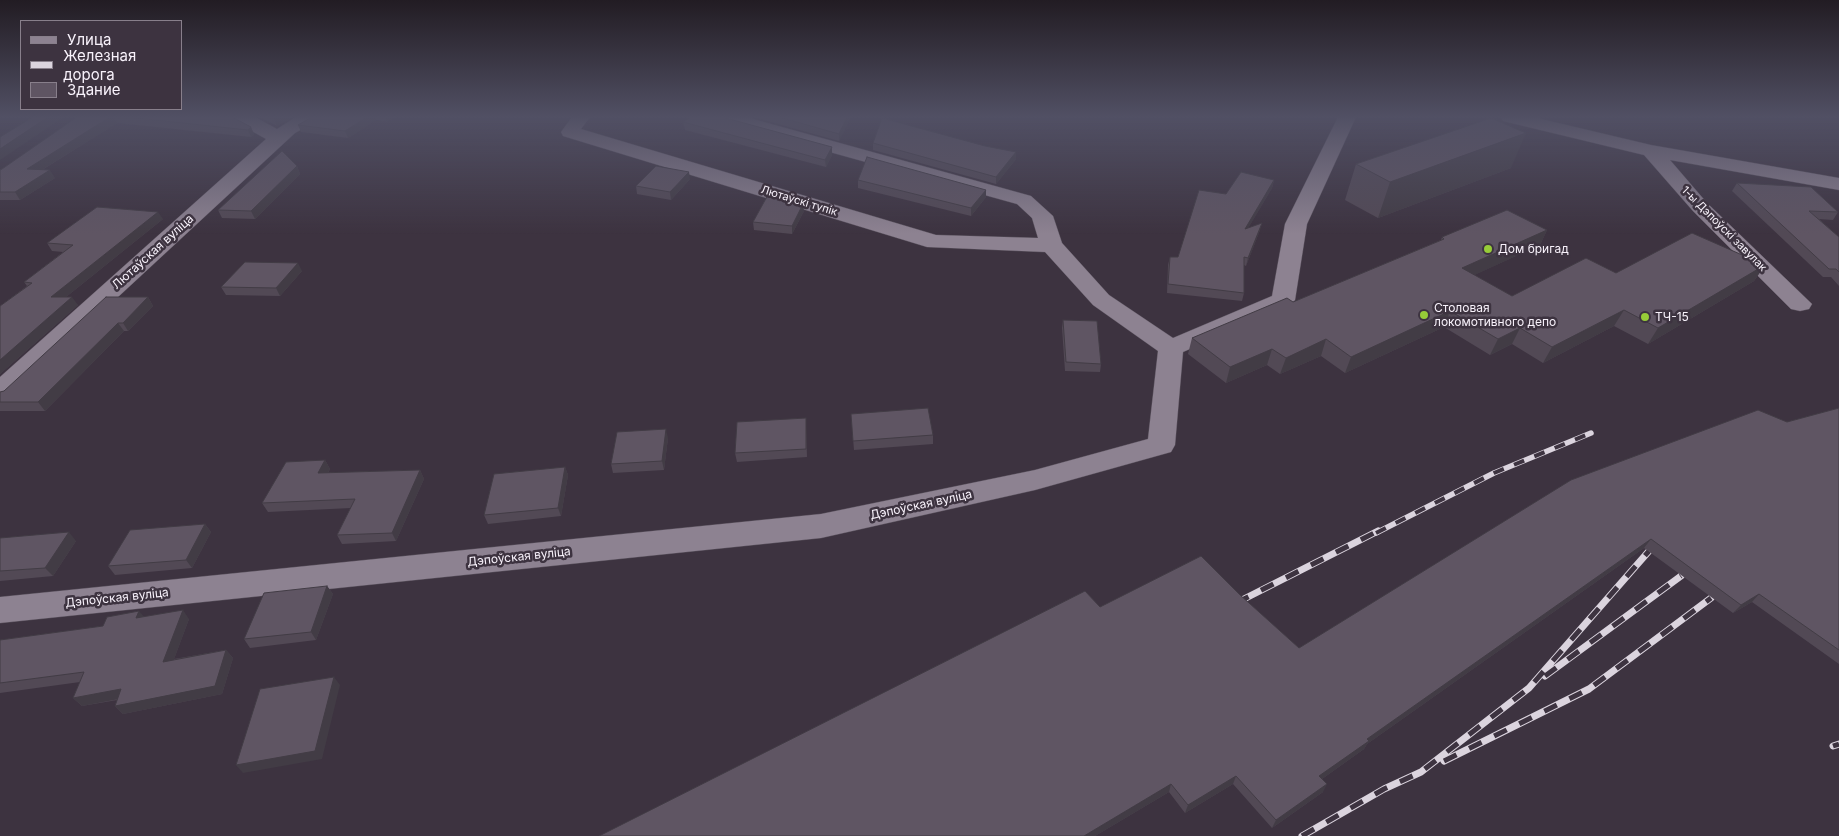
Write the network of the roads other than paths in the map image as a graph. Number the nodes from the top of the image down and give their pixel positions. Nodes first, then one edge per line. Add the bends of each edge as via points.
1 (259, 156) edge
2 (650, 156) edge
3 (866, 156) edge
4 (1328, 156) edge
5 (1655, 156) edge
6 (1675, 156) edge
7 (1839, 184) edge
8 (1051, 245) junction
9 (1800, 304) dead end
10 (1171, 348) junction
11 (0, 392) edge
12 (0, 610) edge

1 - 11 street, Лютаўская вуліца
2 - 8 street, Лютаўскі тупік via 936,242
3 - 8 street via 1024,200 1042,216
4 - 10 street via 1296,224 1283,300
5 - 9 street, 1-ы Дэпоўскі завулак via 1700,207
6 - 7 street
8 - 10 street via 1101,300
10 - 12 street, Дэпоўская вуліца via 1161,445 1035,480 821,526

